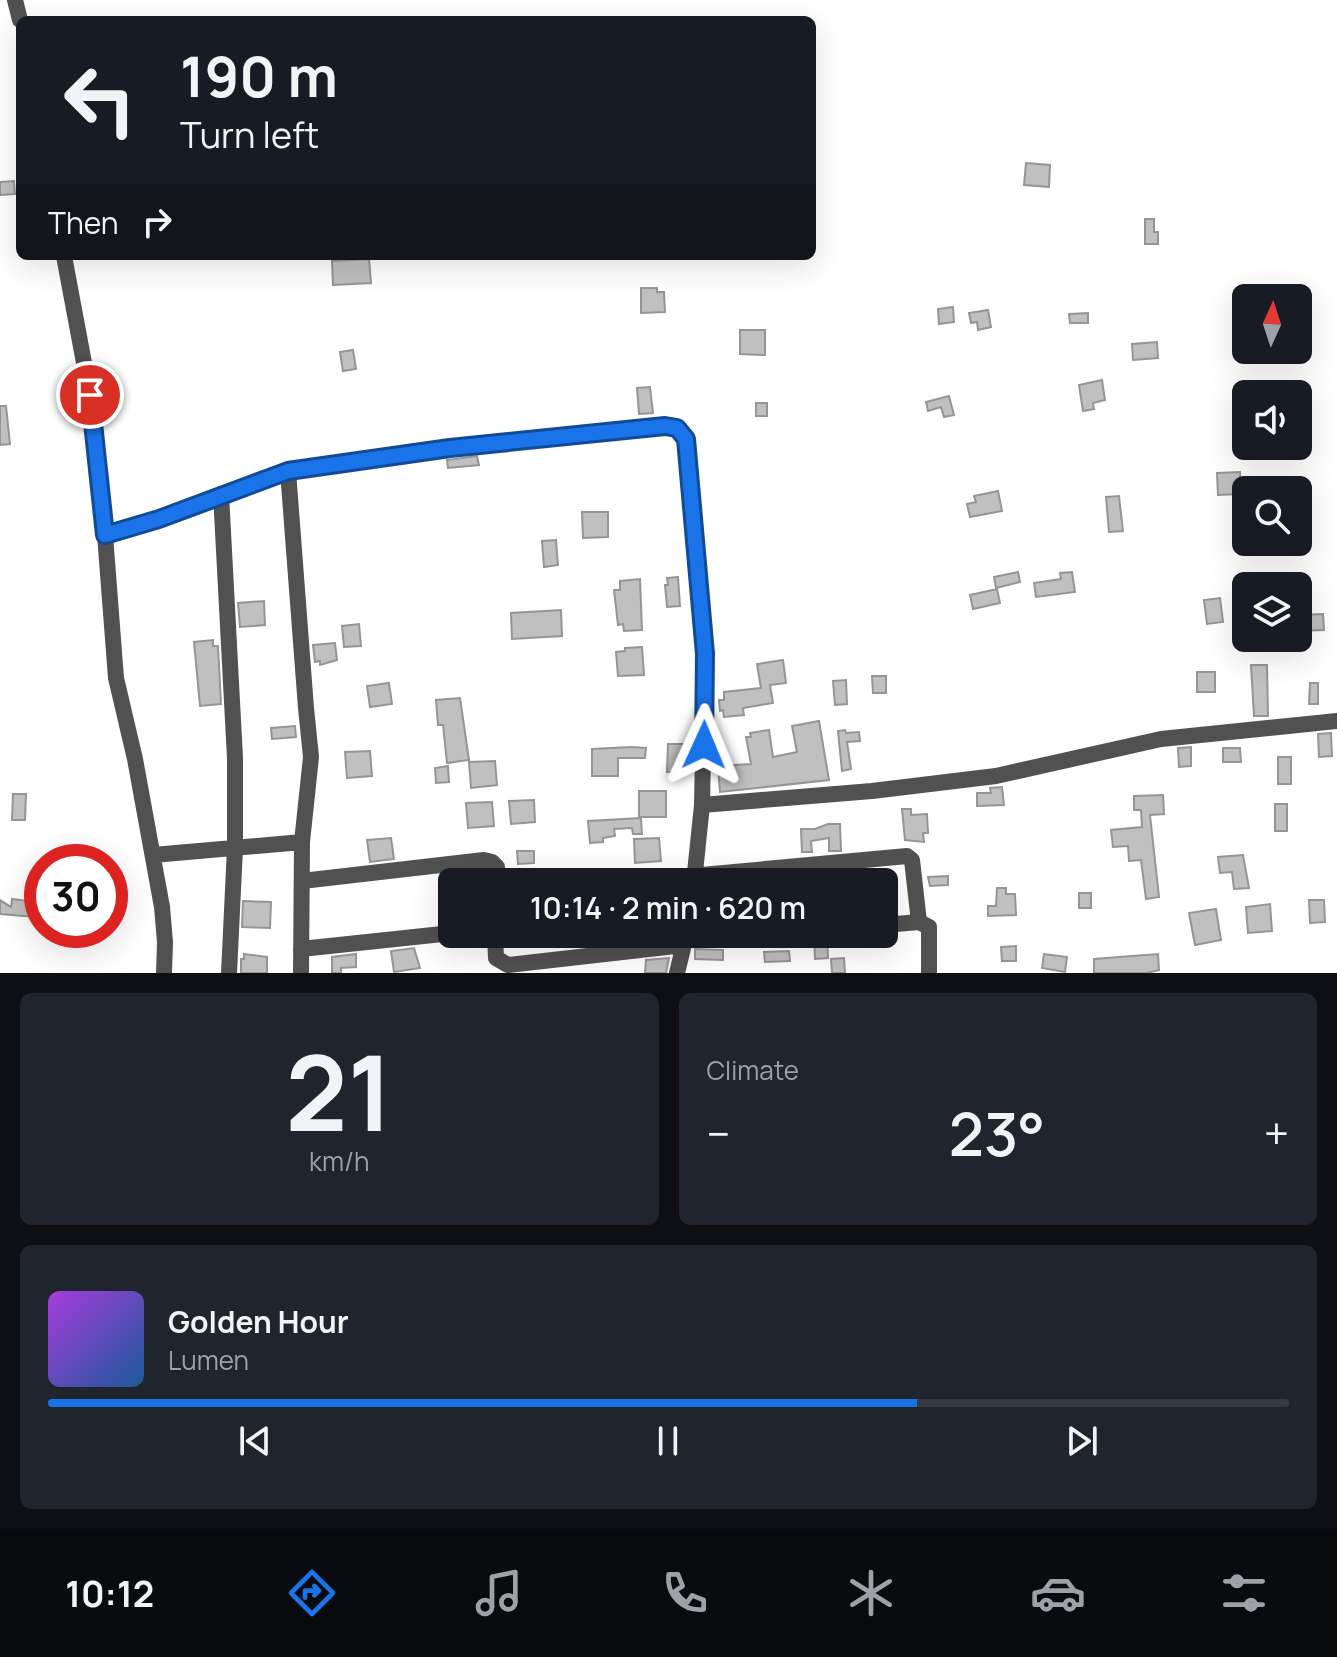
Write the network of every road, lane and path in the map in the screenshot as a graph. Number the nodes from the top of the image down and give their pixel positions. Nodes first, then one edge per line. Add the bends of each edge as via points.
1 (65, 260) edge
2 (288, 471) junction
3 (221, 494) junction
4 (105, 535) junction
5 (1337, 721) edge
6 (702, 805) junction
7 (302, 842) junction
8 (235, 848) junction
9 (153, 855) junction
10 (497, 868) edge
11 (695, 868) edge
12 (791, 868) edge
13 (302, 881) junction
14 (919, 922) junction
15 (898, 924) edge
16 (438, 934) edge
17 (496, 948) edge
18 (624, 948) edge
19 (683, 948) edge
20 (301, 949) junction
21 (164, 973) edge
22 (229, 973) edge
23 (301, 973) edge
24 (677, 973) edge
25 (929, 973) edge

1 - 4 street via 90,395
2 - 3 street
2 - 6 street via 475,445 677,428 686,439 705,654
2 - 7 street via 311,739
3 - 4 street
3 - 8 street
4 - 9 street via 116,678
5 - 6 street via 1161,739 996,776
6 - 11 street
7 - 8 street
7 - 13 street
8 - 9 street
8 - 22 street
9 - 21 street via 163,919
10 - 13 street via 484,860
12 - 14 street via 907,856 912,860
13 - 20 street
14 - 15 street
14 - 25 street via 929,927
16 - 20 street
17 - 18 street via 496,958 508,965
19 - 24 street
20 - 23 street

